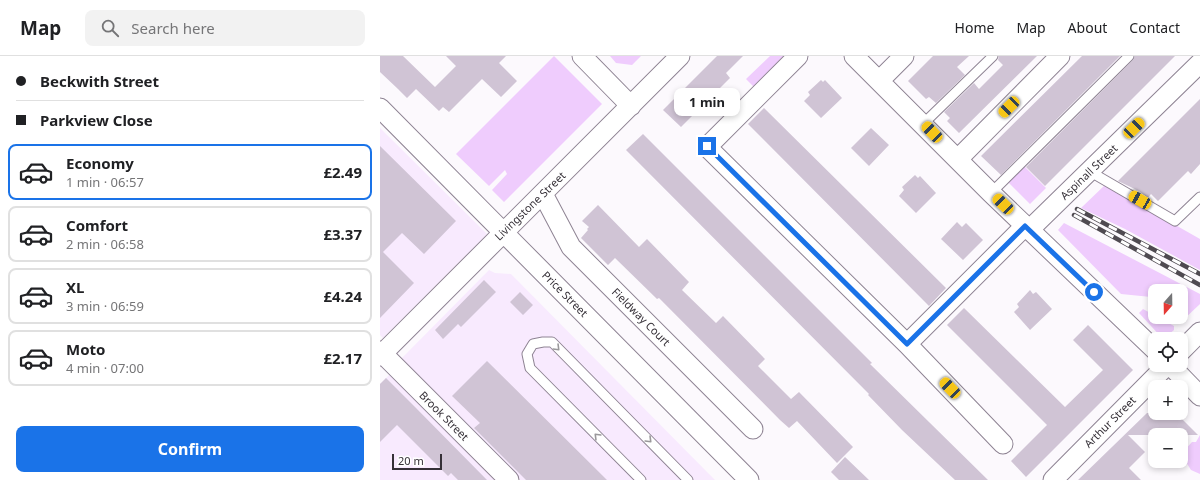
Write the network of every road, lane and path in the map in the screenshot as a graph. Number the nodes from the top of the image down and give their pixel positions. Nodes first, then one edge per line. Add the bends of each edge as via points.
1 (582, 56) edge
2 (680, 56) edge
3 (798, 56) edge
4 (854, 56) edge
5 (904, 56) edge
6 (993, 56) edge
7 (1060, 56) edge
8 (1129, 56) edge
9 (1200, 63) edge
10 (880, 80) junction
11 (631, 106) junction
12 (380, 108) edge
13 (923, 124) junction
14 (958, 159) junction
15 (1089, 171) junction
16 (991, 193) junction
17 (543, 194) junction
18 (1200, 197) edge
19 (1027, 228) junction
20 (503, 232) junction
21 (1200, 332) edge
22 (1148, 343) edge
23 (907, 344) junction
24 (1188, 344) edge
25 (381, 354) edge
26 (1160, 372) edge
27 (1177, 372) edge
28 (1200, 396) edge
29 (753, 429) dead end
30 (1003, 444) dead end
31 (509, 480) edge
32 (641, 480) edge
33 (688, 480) edge
34 (749, 480) edge
35 (1053, 480) edge

1 - 11 street
2 - 11 street, Livingstone Street
3 - 23 street via 707,146
4 - 10 street
5 - 10 street
6 - 13 lane
7 - 14 street
8 - 16 lane
9 - 15 street, Aspinall Street
10 - 13 street
11 - 17 street, Livingstone Street
12 - 20 street, Price Street
13 - 14 street
14 - 16 street
15 - 18 lane via 1175,221
15 - 19 street, Aspinall Street
16 - 19 street
17 - 20 street, Livingstone Street
17 - 29 street, Fieldway Court via 571,247
19 - 22 street
19 - 23 street, Aspinall Street
20 - 25 street, Livingstone Street
20 - 34 street, Price Street
21 - 24 street
23 - 30 street
25 - 31 street, Brook Street
26 - 35 street, Arthur Street
27 - 28 street
32 -> 33 lane via 530,368 527,354 533,344 552,342

